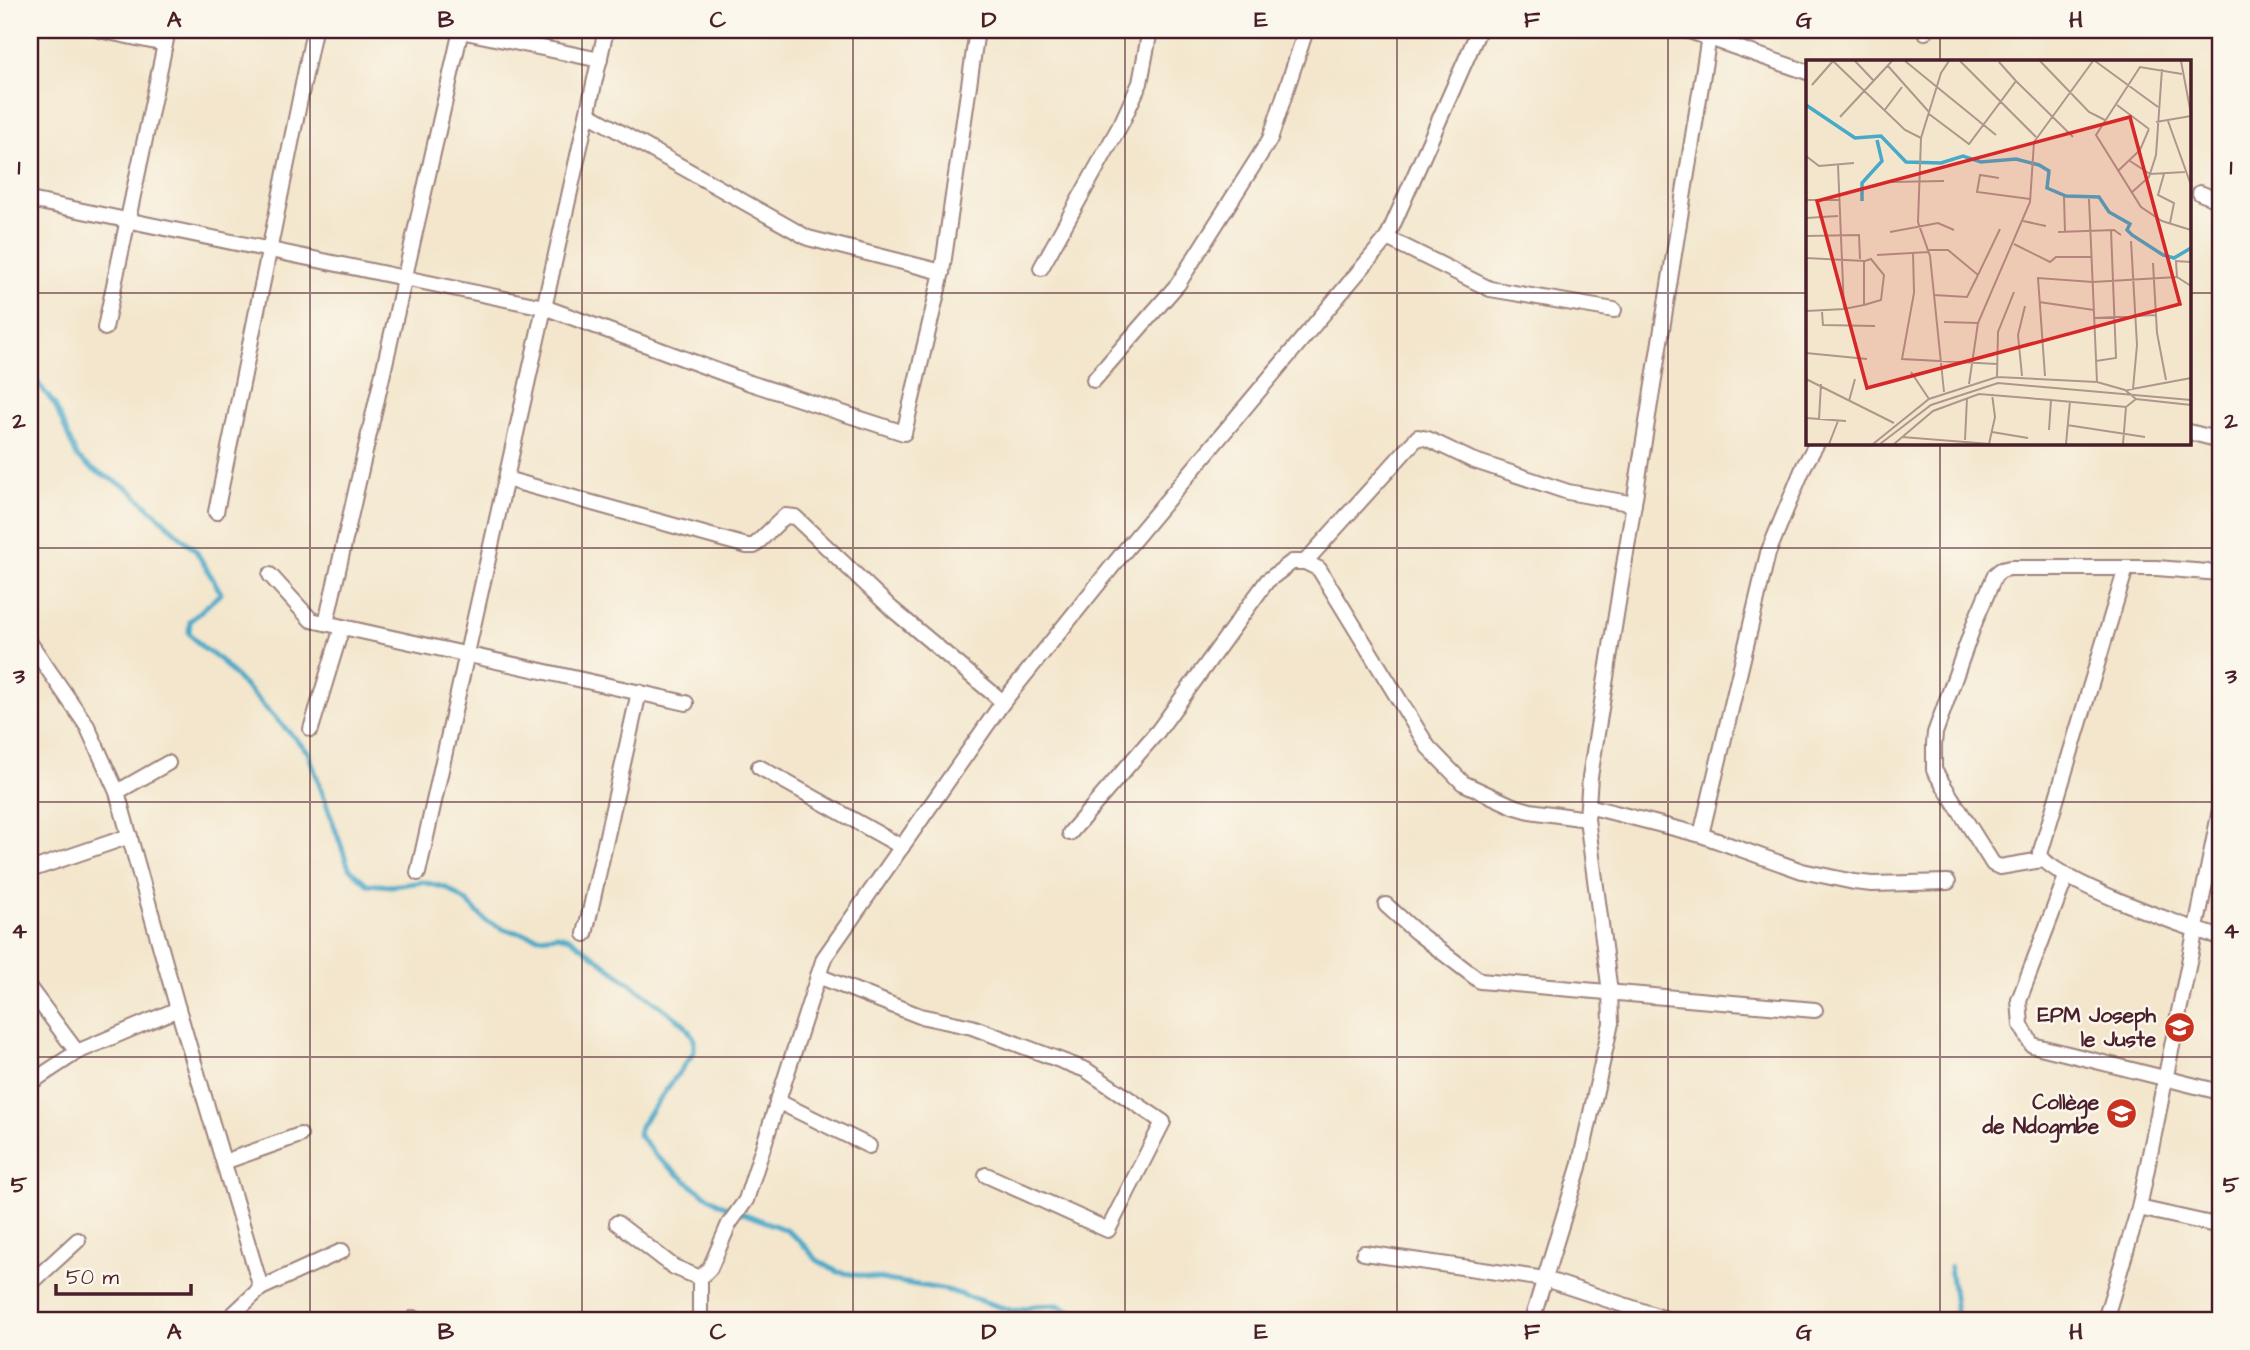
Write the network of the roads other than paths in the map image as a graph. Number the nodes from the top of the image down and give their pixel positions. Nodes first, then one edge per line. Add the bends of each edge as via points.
1 (99, 30) edge
2 (314, 30) edge
3 (459, 30) edge
4 (606, 30) edge
5 (976, 30) edge
6 (1150, 30) edge
7 (1306, 30) edge
8 (1479, 30) edge
9 (1686, 30) edge
10 (1709, 34) edge
11 (166, 37) edge
12 (600, 60) junction
13 (1806, 72) edge
14 (587, 114) junction
15 (2200, 194) dead end
16 (30, 200) edge
17 (2220, 201) edge
18 (128, 220) junction
19 (1387, 238) junction
20 (270, 250) junction
21 (1041, 268) dead end
22 (942, 272) junction
23 (404, 278) junction
24 (544, 307) junction
25 (1614, 310) dead end
26 (105, 328) dead end
27 (1094, 380) dead end
28 (2190, 432) edge
29 (2220, 440) edge
30 (1815, 444) edge
31 (506, 479) junction
32 (1633, 504) junction
33 (216, 512) dead end
34 (1306, 562) junction
35 (2126, 568) junction
36 (2220, 573) edge
37 (270, 575) dead end
38 (326, 623) junction
39 (342, 627) junction
40 (30, 643) edge
41 (467, 654) junction
42 (639, 692) junction
43 (1003, 702) junction
44 (685, 703) dead end
45 (311, 729) dead end
46 (167, 763) dead end
47 (759, 766) dead end
48 (117, 792) junction
49 (2220, 810) edge
50 (1587, 812) junction
51 (1070, 833) dead end
52 (1701, 835) junction
53 (130, 836) junction
54 (902, 847) junction
55 (2042, 860) junction
56 (30, 870) edge
57 (418, 873) dead end
58 (2066, 877) junction
59 (1948, 882) dead end
60 (1386, 905) dead end
61 (2197, 931) junction
62 (585, 934) dead end
63 (2220, 937) edge
64 (818, 976) junction
65 (30, 989) edge
66 (1609, 992) junction
67 (178, 1009) junction
68 (1815, 1010) dead end
69 (77, 1052) junction
70 (2166, 1078) junction
71 (30, 1083) edge
72 (2220, 1092) edge
73 (777, 1101) junction
74 (300, 1135) dead end
75 (869, 1146) dead end
76 (224, 1162) junction
77 (986, 1175) dead end
78 (2139, 1208) junction
79 (617, 1223) dead end
80 (2220, 1226) edge
81 (78, 1240) dead end
82 (342, 1251) dead end
83 (1364, 1253) dead end
84 (700, 1278) junction
85 (1545, 1279) junction
86 (30, 1284) edge
87 (261, 1288) junction
88 (227, 1320) edge
89 (700, 1320) edge
90 (1532, 1320) edge
91 (1670, 1320) edge
92 (2107, 1320) edge

1 - 11 street
2 - 20 street
3 - 12 street
3 - 23 street
4 - 12 street
5 - 22 street
6 - 21 street via 1140,83
7 - 27 street via 1270,139 1178,284
8 - 19 street
9 - 10 street
10 - 13 street
10 - 32 street
11 - 18 street
12 - 14 street
14 - 22 street via 808,238
14 - 24 street
15 - 17 street
16 - 18 street
18 - 20 street
18 - 26 street
19 - 25 street via 1490,289
19 - 43 street
20 - 23 street
20 - 33 street
22 - 24 street via 904,433 750,383
23 - 24 street
23 - 38 street
24 - 31 street
28 - 29 street
30 - 52 street via 1768,553
31 - 41 street
31 - 43 street via 747,545 754,545 785,516 795,517 892,609
32 - 34 street via 1568,492 1418,437
32 - 50 street
34 - 50 street via 1319,569 1428,747 1463,783 1530,811
34 - 51 street via 1292,562 1267,581 1158,731
35 - 36 street
35 - 55 street via 2040,849
35 - 55 street via 2010,568 1995,575 1936,733 1934,769 1993,864
37 - 38 street via 311,620
38 - 39 street
39 - 41 street
39 - 45 street
40 - 48 street via 87,726
41 - 42 street
41 - 57 street
42 - 44 street
42 - 62 street
43 - 54 street
46 - 48 street
47 - 54 street
48 - 53 street
49 - 61 street
50 - 52 street
50 - 66 street
52 - 59 street via 1802,871 1854,882
53 - 56 street
53 - 67 street
54 - 64 street via 824,958
55 - 58 street
58 - 61 street
58 - 70 street via 2019,1000 2027,1039 2032,1045
60 - 66 street via 1480,981
61 - 63 street
61 - 70 street
64 - 73 street
64 - 77 street via 920,1016 972,1027 1086,1070 1163,1122 1108,1230
65 - 69 street
66 - 68 street
66 - 85 street via 1611,1023 1579,1167
67 - 69 street
67 - 76 street
69 - 71 street
70 - 72 street
70 - 78 street
73 - 75 street
73 - 84 street via 746,1200 729,1224 710,1268
74 - 76 street
76 - 87 street
78 - 80 street
78 - 92 street
79 - 84 street via 674,1266
81 - 86 street
82 - 87 street
83 - 85 street
84 - 89 street
85 - 90 street
85 - 91 street
87 - 88 street

